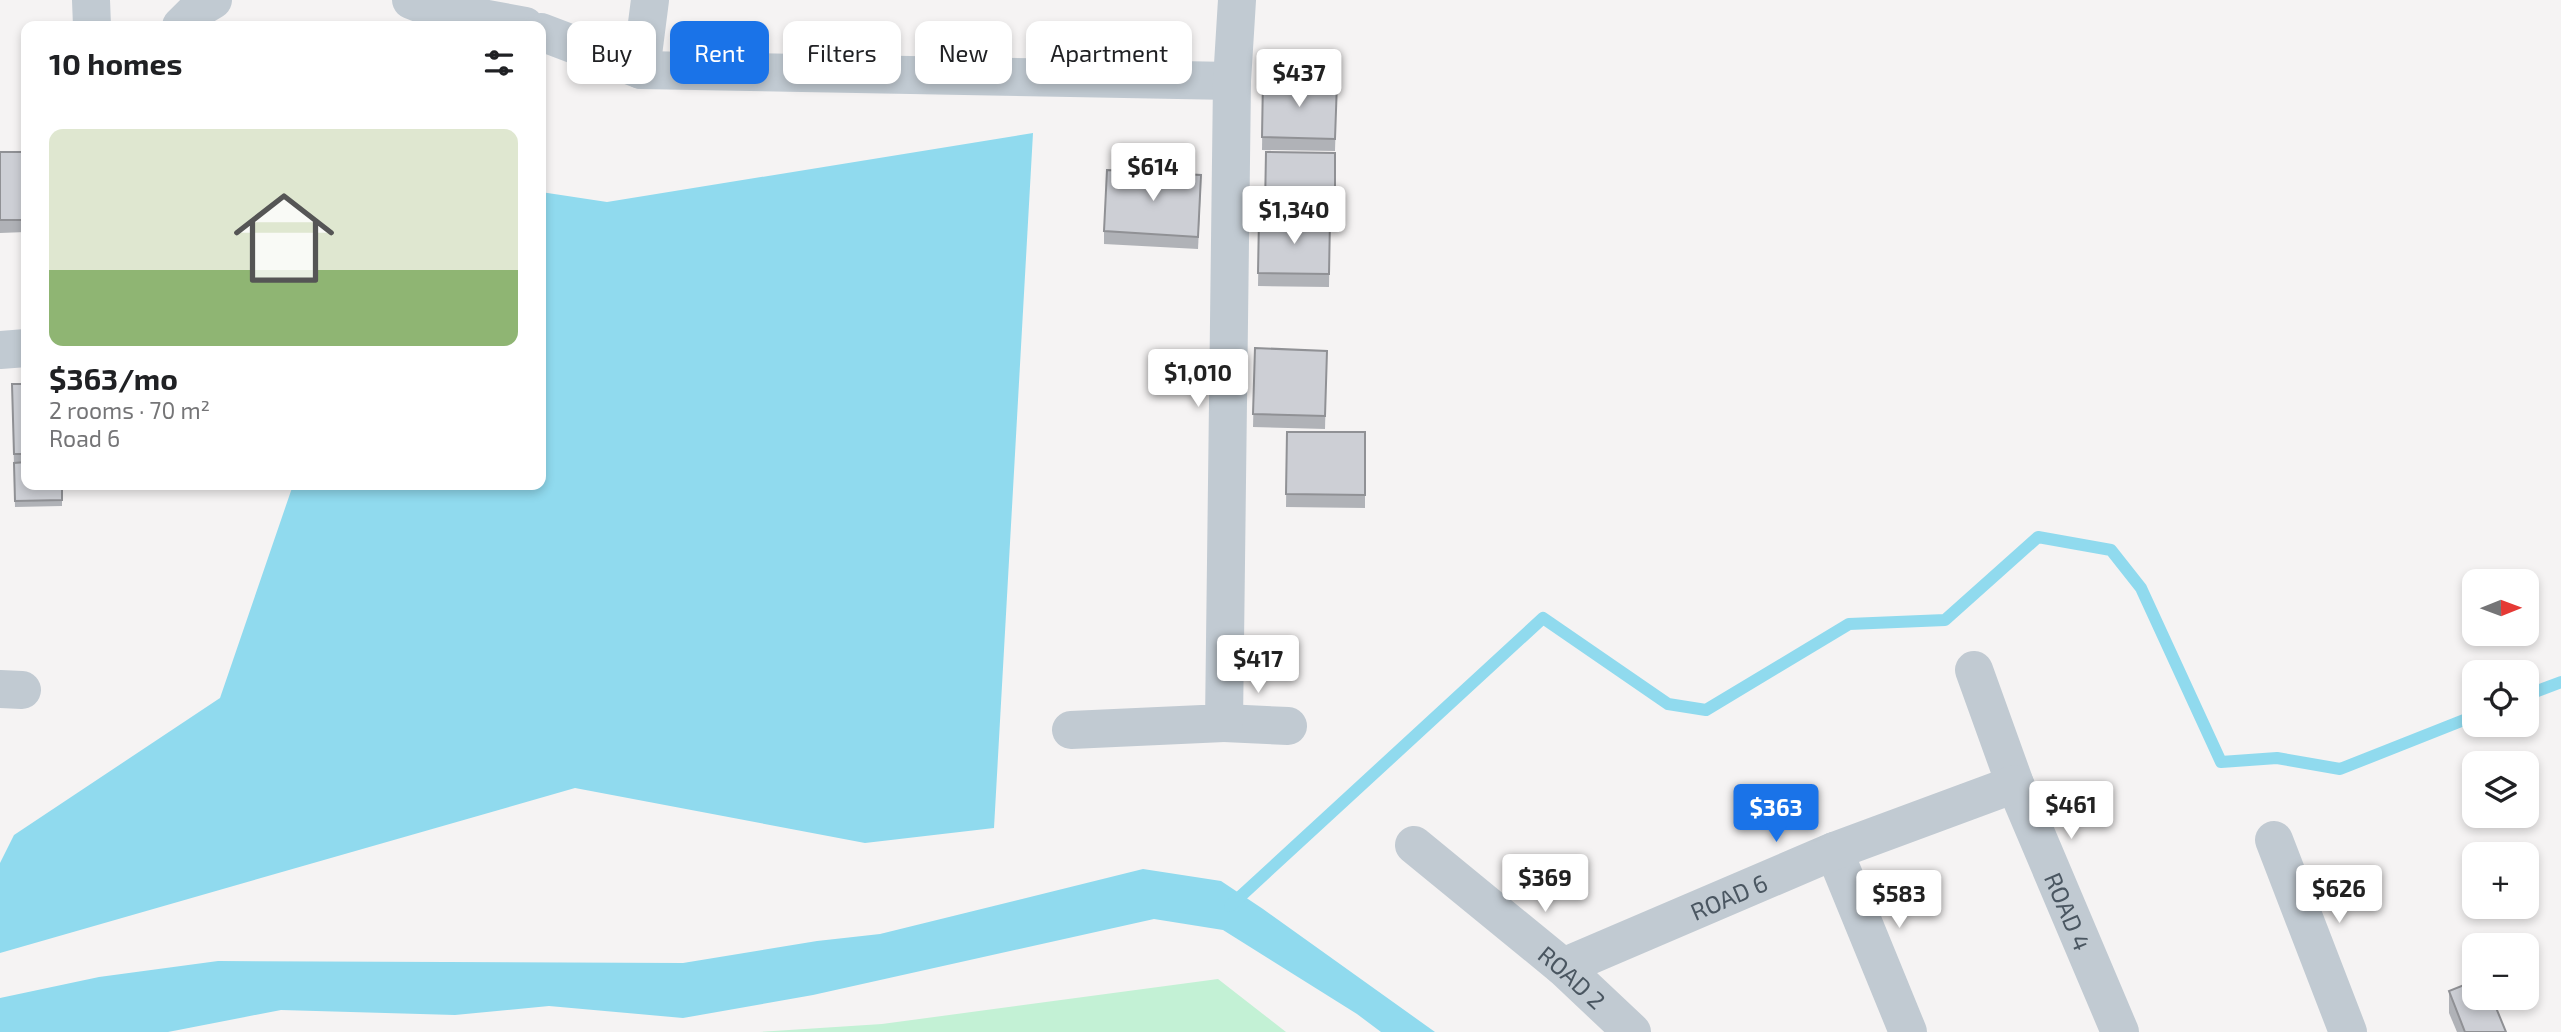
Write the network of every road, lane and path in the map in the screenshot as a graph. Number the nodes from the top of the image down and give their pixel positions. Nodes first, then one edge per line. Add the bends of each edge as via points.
1 (92, 0) edge
2 (213, 0) edge
3 (411, 0) edge
4 (650, 0) edge
5 (1237, 0) edge
6 (92, 21) edge
7 (186, 21) edge
8 (498, 21) edge
9 (647, 21) edge
10 (546, 34) edge
11 (567, 42) edge
12 (656, 70) edge
13 (1232, 81) junction
14 (21, 348) edge
15 (0, 350) edge
16 (1974, 670) dead end
17 (1224, 723) junction
18 (1288, 726) dead end
19 (1071, 730) dead end
20 (2015, 784) junction
21 (2274, 840) dead end
22 (1414, 845) dead end
23 (1834, 851) junction
24 (1563, 967) junction
25 (1632, 1032) edge
26 (1908, 1032) edge
27 (2120, 1032) edge
28 (2348, 1032) edge

1 - 6 street
2 - 7 street
3 - 8 street
4 - 9 street
5 - 13 street
10 - 11 street
12 - 13 street
13 - 17 street
14 - 15 street
16 - 20 street, ROAD 4
17 - 18 street
17 - 19 street
20 - 23 street, ROAD 6
20 - 27 street, ROAD 4
21 - 28 street
22 - 24 street, ROAD 2
23 - 24 street, ROAD 6
23 - 26 street
24 - 25 street, ROAD 2

